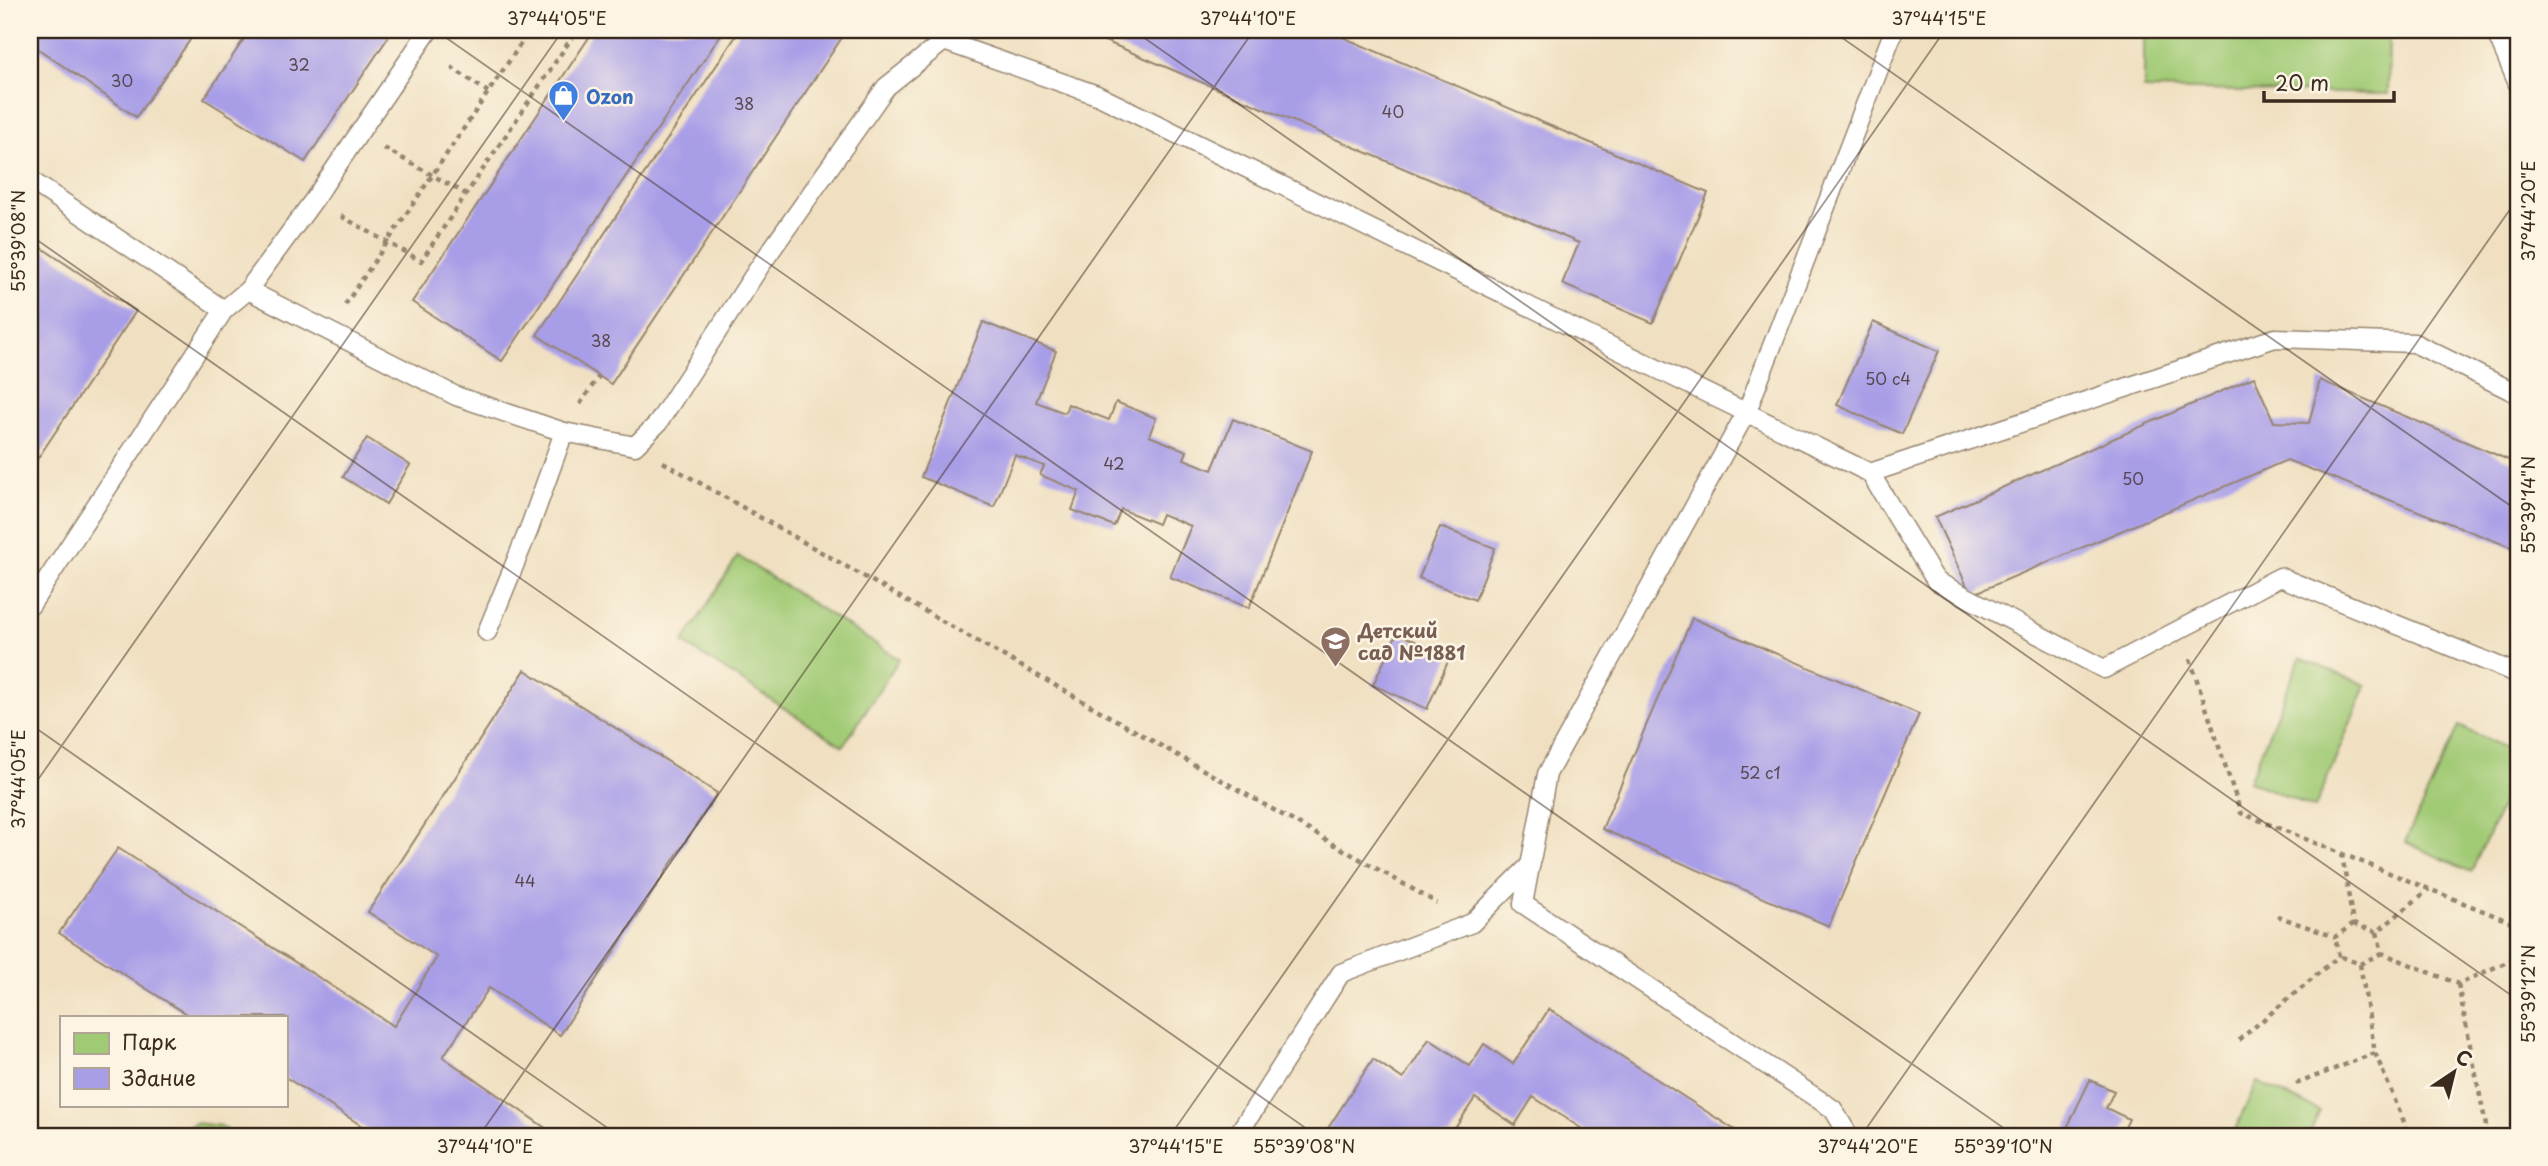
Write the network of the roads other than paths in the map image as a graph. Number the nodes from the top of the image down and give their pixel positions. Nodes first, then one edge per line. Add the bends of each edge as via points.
1 (429, 30) edge
2 (1894, 30) edge
3 (2498, 30) edge
4 (2518, 84) edge
5 (30, 180) edge
6 (248, 290) junction
7 (224, 310) junction
8 (2518, 394) edge
9 (1747, 411) junction
10 (564, 432) junction
11 (1870, 473) junction
12 (30, 606) edge
13 (487, 632) dead end
14 (2518, 674) edge
15 (1531, 864) junction
16 (1237, 1136) edge
17 (1849, 1136) edge

1 - 6 lane
2 - 9 lane
3 - 4 lane
5 - 7 lane
6 - 7 lane
6 - 10 lane via 456,396
7 - 12 lane
8 - 11 lane via 2414,343 2275,338
9 - 10 lane via 1097,95 944,41 886,87 760,266 658,423 635,446
9 - 11 lane
9 - 15 lane via 1547,774
10 - 13 lane
11 - 14 lane via 1936,581 2104,668 2280,577
15 - 16 lane via 1472,923 1341,973
15 - 17 lane via 1523,904 1833,1110

